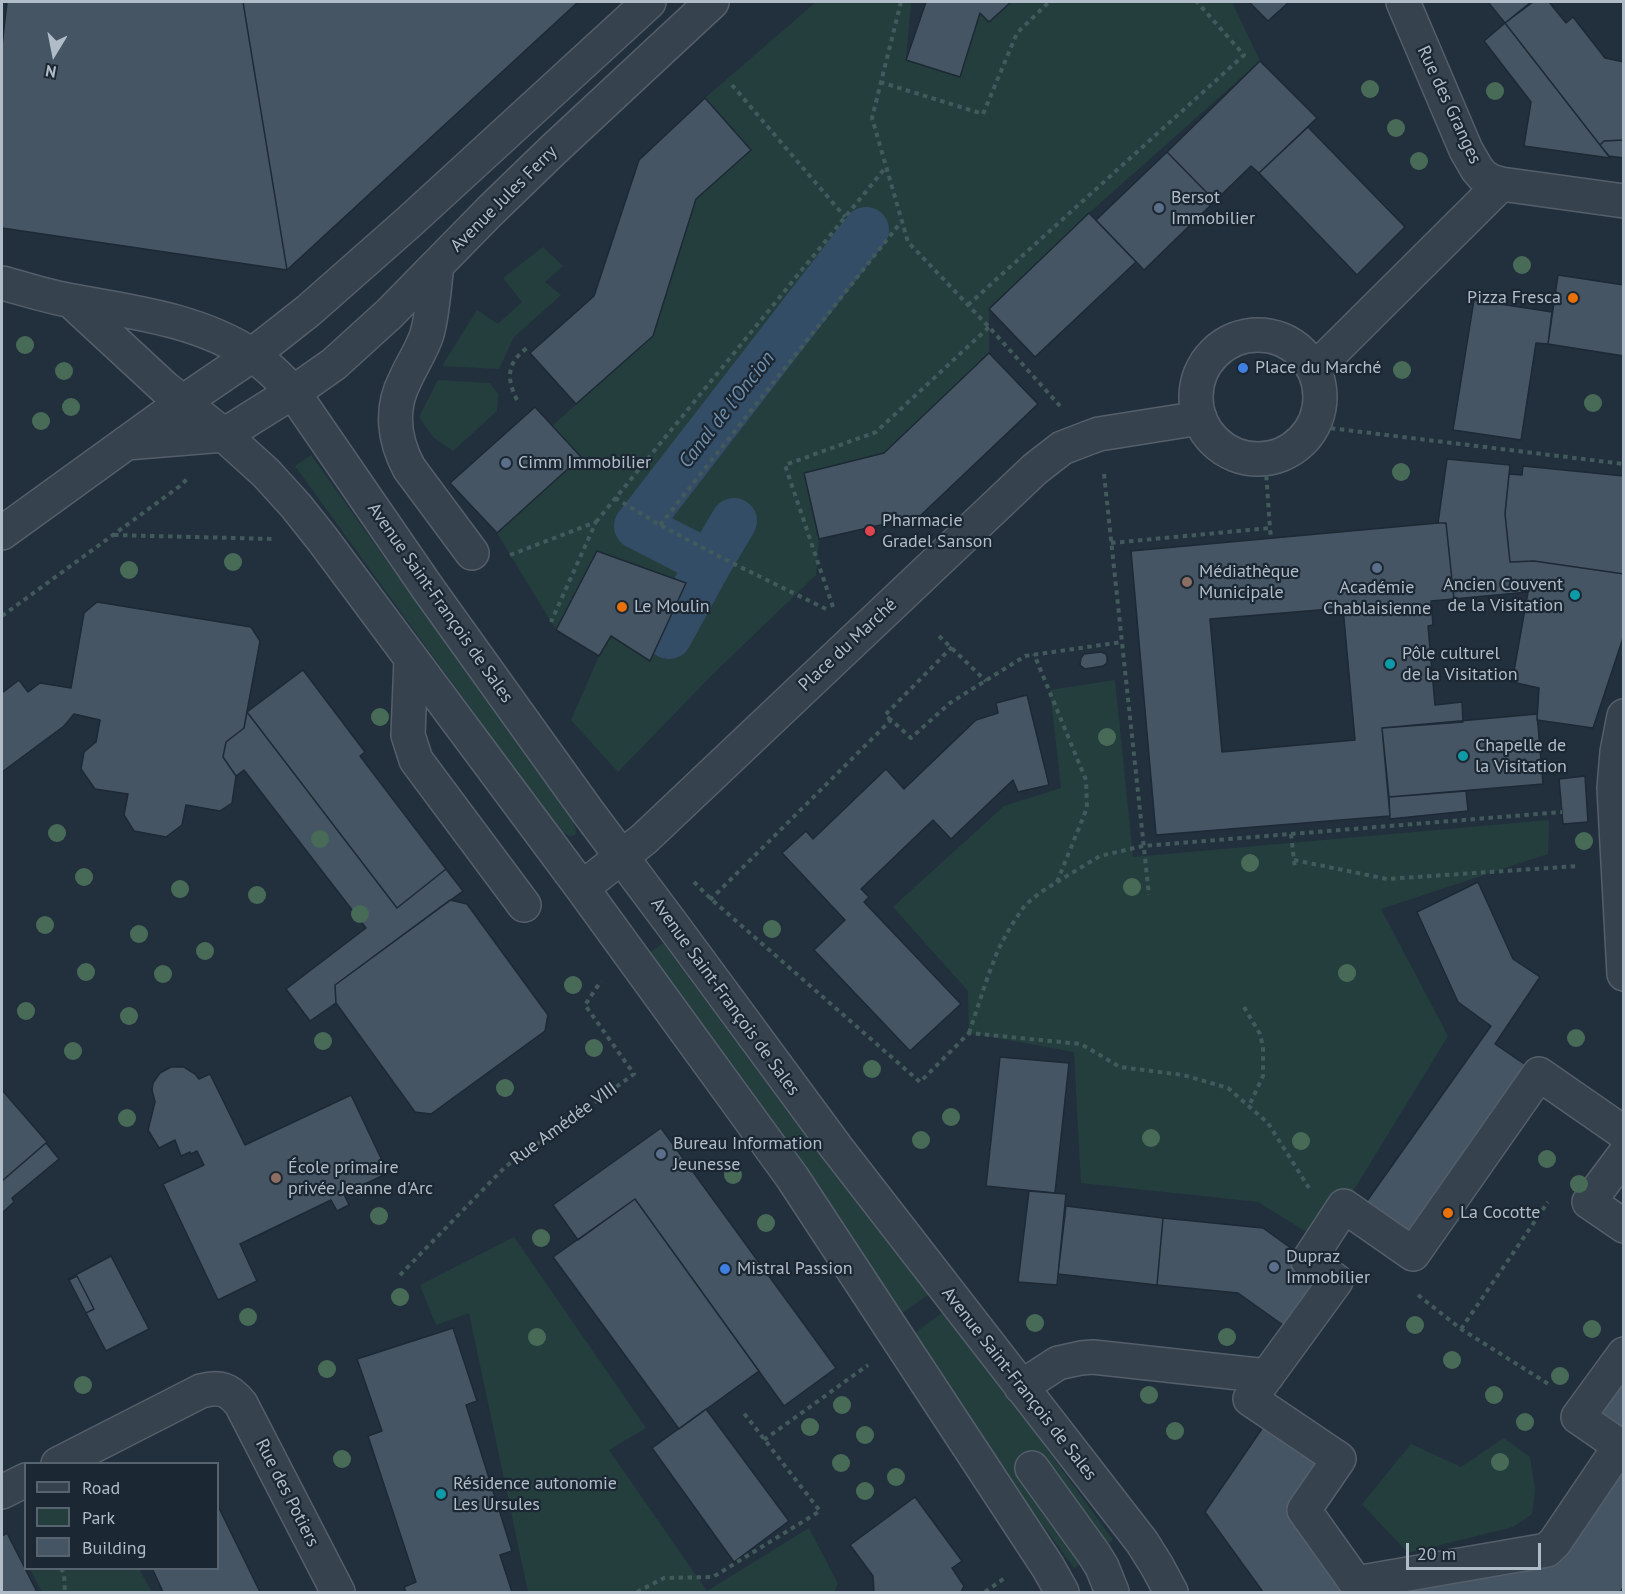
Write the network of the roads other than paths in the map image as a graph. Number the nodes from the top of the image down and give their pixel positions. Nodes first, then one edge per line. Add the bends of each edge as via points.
1 (650, 2) edge
2 (712, 2) edge
3 (1403, 2) edge
4 (1501, 184) junction
5 (1623, 201) edge
6 (437, 265) junction
7 (2, 283) edge
8 (71, 301) junction
9 (252, 355) junction
10 (1314, 370) junction
11 (293, 392) junction
12 (183, 402) junction
13 (1200, 418) junction
14 (224, 435) junction
15 (126, 443) junction
16 (2, 533) edge
17 (472, 553) dead end
18 (411, 659) junction
19 (1623, 726) edge
20 (622, 856) junction
21 (582, 888) junction
22 (524, 905) dead end
23 (1623, 974) edge
24 (1623, 1133) edge
25 (1623, 1155) edge
26 (1623, 1226) edge
27 (1623, 1354) edge
28 (1267, 1376) junction
29 (1021, 1387) junction
30 (62, 1462) edge
31 (1032, 1468) dead end
32 (24, 1481) edge
33 (2, 1492) edge
34 (338, 1593) edge
35 (1062, 1593) edge
36 (1112, 1593) edge
37 (1171, 1593) edge

1 - 9 street via 323,299
2 - 6 street, Avenue Jules Ferry
3 - 4 street, Rue des Granges via 1466,150 1484,176
4 - 5 street, Rue des Granges
4 - 10 street
6 - 11 street, Avenue Jules Ferry via 346,354
6 - 17 street via 427,335 399,395 395,425 409,468
7 - 8 street
8 - 9 street via 184,325 230,342
8 - 12 street
9 - 11 street
9 - 12 street
10 - 13 street via 1300,351 1280,339 1257,334 1234,340 1214,353 1201,372 1196,395
10 - 13 street via 1320,393 1313,426 1306,437 1277,456 1253,458 1231,452 1212,438
11 - 14 street, Avenue Jules Ferry
11 - 20 street, Avenue Saint-François de Sales via 429,590
12 - 14 street
12 - 15 street
13 - 20 street, Place du Marché via 1094,436 1062,448
14 - 15 street, Avenue Jules Ferry
14 - 18 street via 296,506
15 - 16 street
18 - 21 street
18 - 22 street via 408,735 416,760
19 - 23 street via 1614,788
20 - 21 street, Place du Marché
20 - 29 street, Avenue Saint-François de Sales via 836,1147
21 - 35 street via 792,1177
24 - 28 street via 1539,1074 1413,1254 1344,1206 1308,1260 1336,1281
25 - 26 street via 1589,1202
27 - 28 street via 1578,1417 1620,1446 1547,1550 1356,1583 1304,1510 1338,1460 1250,1399
28 - 29 street via 1093,1357 1058,1363
29 - 37 street, Avenue Saint-François de Sales via 1142,1542
30 - 34 street, Rue des Potiers via 201,1391 224,1390 241,1404
31 - 36 street via 1094,1554
32 - 33 street

